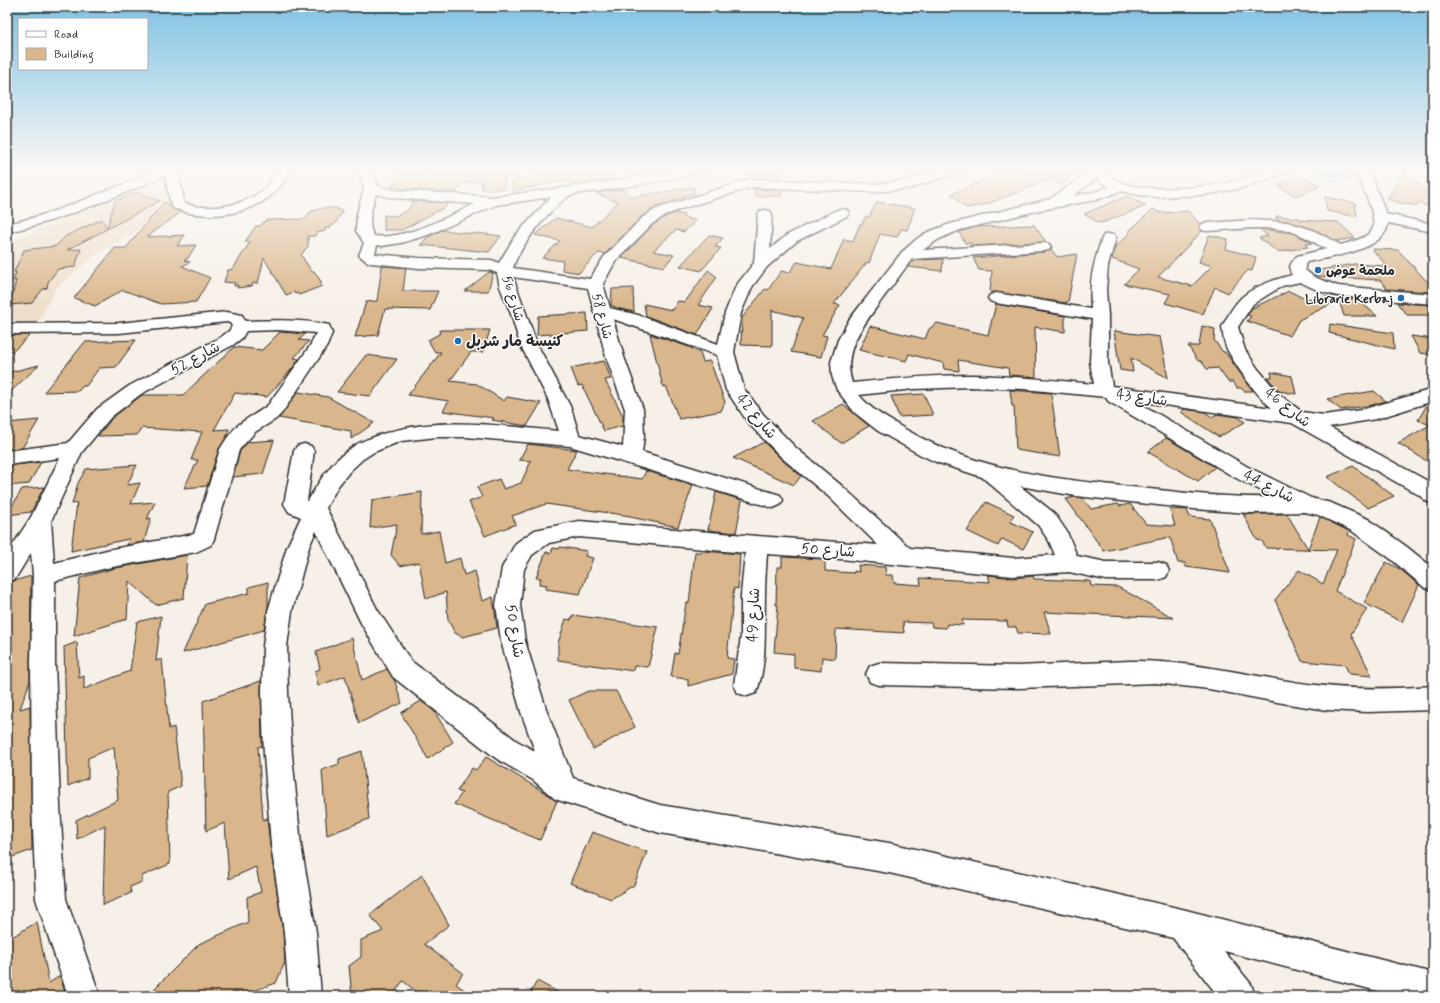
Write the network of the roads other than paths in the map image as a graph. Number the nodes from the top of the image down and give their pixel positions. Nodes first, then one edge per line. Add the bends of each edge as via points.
1 (55, 216) edge
2 (364, 216) edge
3 (459, 216) edge
4 (542, 216) edge
5 (655, 216) edge
6 (765, 216) edge
7 (836, 216) edge
8 (1000, 216) edge
9 (1380, 217) joint
10 (47, 219) junction
11 (1207, 227) dead end
12 (7, 228) edge
13 (1433, 228) edge
14 (1109, 238) dead end
15 (7, 239) edge
16 (373, 240) junction
17 (1044, 248) dead end
18 (1339, 250) junction
19 (907, 255) junction
20 (762, 264) junction
21 (505, 271) junction
22 (1302, 277) junction
23 (595, 284) junction
24 (996, 298) dead end
25 (1433, 299) edge
26 (601, 311) junction
27 (1100, 315) junction
28 (240, 326) junction
29 (7, 329) edge
30 (725, 352) junction
31 (846, 390) junction
32 (1104, 391) junction
33 (1433, 395) edge
34 (1298, 418) junction
35 (570, 439) junction
36 (74, 450) junction
37 (304, 451) dead end
38 (631, 456) junction
39 (7, 458) edge
40 (989, 472) junction
41 (1056, 486) junction
42 (1433, 496) edge
43 (773, 500) dead end
44 (1305, 504) junction
45 (315, 508) junction
46 (1040, 513) junction
47 (40, 521) junction
48 (757, 545) junction
49 (904, 556) junction
50 (1069, 563) junction
51 (1158, 571) dead end
52 (7, 573) edge
53 (44, 576) junction
54 (1433, 581) edge
55 (879, 674) dead end
56 (747, 684) dead end
57 (1433, 698) edge
58 (565, 789) junction
59 (1182, 925) junction
60 (1433, 989) edge
61 (84, 996) edge
62 (305, 996) edge
63 (1239, 996) edge

1 - 10 street
2 - 16 street via 363,232 366,237
3 - 16 street via 415,235 388,241
4 - 21 street, شارع 56 via 523,236 509,257
5 - 23 street, شارع 58 via 609,260
6 - 20 street
7 - 20 street via 792,238
8 - 19 street via 937,233
9 - 13 street
9 - 18 street via 1381,228 1372,240
10 - 12 street
10 - 15 street
11 - 18 street via 1292,227
14 - 27 street via 1100,266
16 - 21 street via 367,252 372,258 492,265
17 - 19 street
18 - 22 street via 1302,259 1297,266
19 - 31 street via 850,332 840,366
20 - 30 street via 744,286 733,313
21 - 23 street
21 - 35 street, شارع 56 via 526,340 558,397 567,419
22 - 25 street via 1318,286 1338,291
22 - 34 street, شارع 46 via 1277,283 1247,301 1230,327 1236,350 1252,373 1273,398
23 - 26 street, شارع 58
24 - 27 street
26 - 30 street via 632,319
26 - 38 street, شارع 58 via 634,408
27 - 32 street via 1099,362
28 - 29 street, شارع 52 via 236,319 227,317 119,328
28 - 36 street, شارع 52 via 236,334 227,341 135,390 104,413
28 - 53 street via 319,328 323,329 324,333 318,346 275,409 240,434 230,449 208,526 201,540 107,559
30 - 49 street, شارع 42 via 735,390 756,419 789,453 835,491
31 - 32 street, شارع 43 via 914,383 970,381 1045,384
31 - 40 street via 876,421 912,442 943,457
32 - 34 street, شارع 43
32 - 44 street, شارع 44 via 1241,472
33 - 34 street, شارع 43 via 1417,397 1382,411 1348,419 1324,421
34 - 42 street, شارع 46
35 - 38 street
35 - 45 street via 466,430 437,430 398,435 356,454 330,481
36 - 39 street
36 - 47 street, شارع 52
37 - 45 street via 295,504 301,509
38 - 43 street
40 - 41 street
40 - 46 street
41 - 44 street via 1223,504
41 - 46 street via 1044,493
44 - 54 street, شارع 44 via 1324,509 1360,525 1399,552
45 - 58 street via 369,616 402,669 506,750 543,772
45 - 62 street via 298,546 290,572 274,646 279,763 286,845 300,932
46 - 50 street via 1053,528
47 - 52 street, شارع 52
47 - 53 street
48 - 49 street, شارع 50
48 - 56 street, شارع 49 via 753,636
48 - 58 street, شارع 50 via 579,529 543,536 524,549 513,568 508,605 513,641 548,750
49 - 50 street, شارع 50 via 1013,567
50 - 51 street, شارع 50 via 1106,571
53 - 61 street via 46,806 51,899
55 - 57 street via 1021,677 1126,672 1169,673 1227,680 1327,698 1385,701
58 - 59 street via 660,819 889,858
59 - 60 street
59 - 63 street

